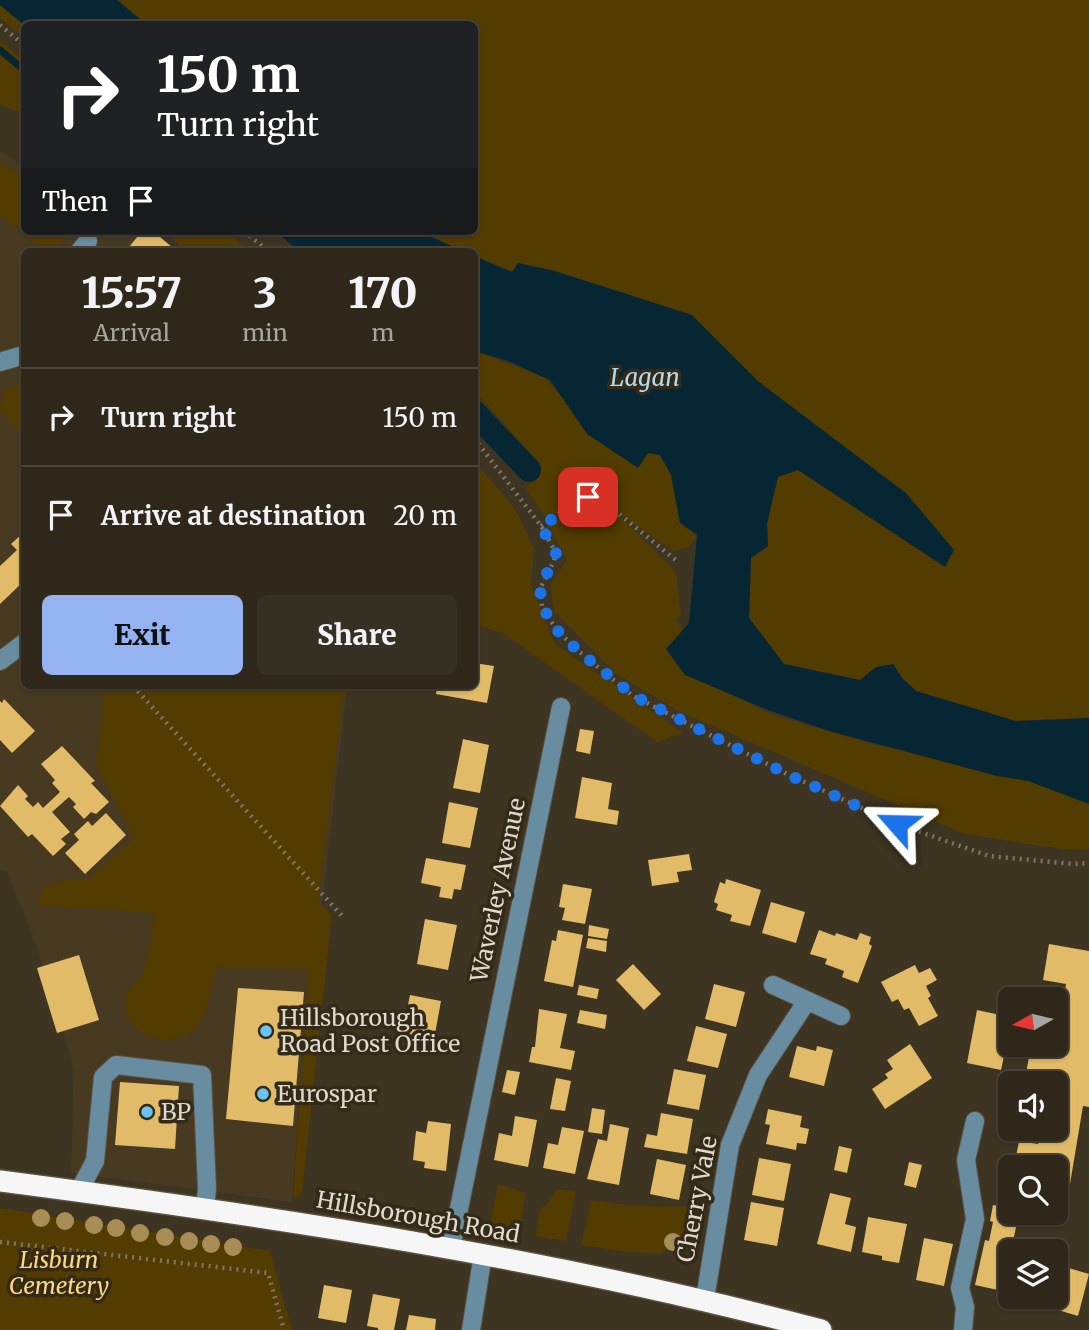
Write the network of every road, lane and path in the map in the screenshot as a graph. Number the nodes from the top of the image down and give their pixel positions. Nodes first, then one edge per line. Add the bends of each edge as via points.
1 (0, 25) edge
2 (21, 42) edge
3 (249, 235) edge
4 (264, 248) edge
5 (21, 356) edge
6 (0, 362) edge
7 (478, 443) edge
8 (478, 446) edge
9 (481, 447) junction
10 (541, 526) junction
11 (678, 562) dead end
12 (21, 645) edge
13 (0, 661) edge
14 (136, 689) edge
15 (561, 707) dead end
16 (1089, 863) edge
17 (344, 918) dead end
18 (774, 985) dead end
19 (807, 1001) junction
20 (841, 1017) dead end
21 (975, 1121) dead end
22 (0, 1181) edge
23 (79, 1191) junction
24 (205, 1208) junction
25 (0, 1242) edge
26 (451, 1248) junction
27 (483, 1254) junction
28 (705, 1299) junction
29 (284, 1330) edge
30 (471, 1330) edge
31 (821, 1330) edge
32 (962, 1330) edge

1 - 2 path
3 - 4 path
5 - 6 street
7 - 9 path
8 - 9 path
9 - 10 path
10 - 11 path via 588,497 602,500
10 - 16 path via 556,553 540,589 542,606 576,649 634,696 897,824 989,856
12 - 13 street
14 - 17 path
15 - 26 street, Waverley Avenue
18 - 19 street
19 - 20 street
19 - 28 street, Cherry Vale via 758,1075 730,1145
21 - 32 street via 966,1160 975,1219 960,1288 965,1307
22 - 23 highway, Hillsborough Road
23 - 24 highway, Hillsborough Road
23 - 24 street via 95,1161 103,1077 116,1065 202,1074
24 - 26 highway, Hillsborough Road
25 - 29 path via 268,1273
26 - 27 highway, Hillsborough Road
27 - 28 highway, Hillsborough Road
27 - 30 street
28 - 31 highway, Hillsborough Road

